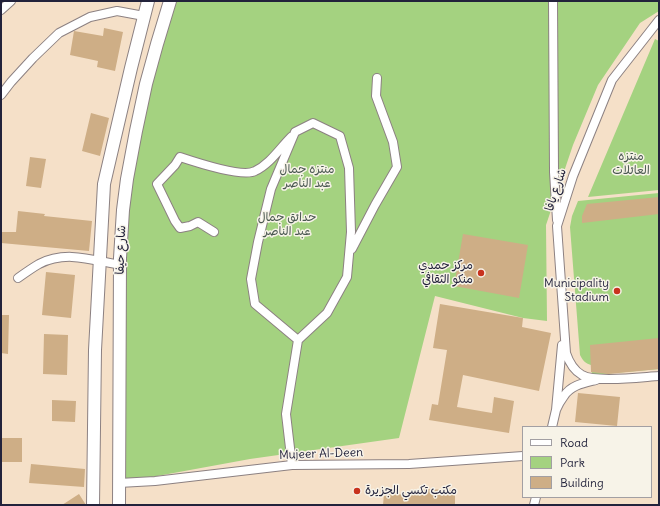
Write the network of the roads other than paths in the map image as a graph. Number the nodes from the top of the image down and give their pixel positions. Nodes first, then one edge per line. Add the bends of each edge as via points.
1 (11, 1) edge
2 (148, 1) edge
3 (170, 1) edge
4 (553, 1) edge
5 (2, 9) edge
6 (144, 16) junction
7 (659, 20) edge
8 (377, 78) dead end
9 (1, 95) edge
10 (295, 132) junction
11 (557, 226) junction
12 (214, 232) dead end
13 (349, 253) junction
14 (100, 262) junction
15 (120, 265) junction
16 (18, 278) dead end
17 (564, 324) junction
18 (298, 340) junction
19 (659, 376) edge
20 (602, 379) junction
21 (556, 410) junction
22 (552, 426) edge
23 (522, 456) edge
24 (292, 465) junction
25 (119, 483) junction
26 (93, 505) edge
27 (119, 505) edge

1 - 5 street
2 - 6 main road, شارع حيفا
3 - 15 main road, شارع حيفا via 146,84 136,131 121,226
4 - 11 street via 554,172
6 - 9 street via 117,11 90,17 59,33
6 - 14 main road, شارع حيفا via 104,184
7 - 11 street, شارع يافا via 612,80 573,176
8 - 13 street via 376,96 393,142 397,167
10 - 12 street via 268,163 254,172 236,173 180,158 157,184 180,228 198,222
10 - 13 street via 313,123 340,136 349,168
10 - 18 street via 271,189 251,279 255,304
11 - 17 street, شارع يافا
13 - 18 street via 347,277 327,313
14 - 15 street
14 - 16 street via 74,256 60,256 39,264
14 - 26 main road, شارع حيفا via 95,350
15 - 25 main road, شارع حيفا
17 - 20 street, شارع يافا via 566,353 574,370 591,379
17 - 21 street
18 - 24 street via 286,414
19 - 20 street
20 - 21 street via 584,383 570,390 564,395
21 - 22 street
23 - 24 street, Mujeer Al-Deen via 409,464
24 - 25 street, Mujeer Al-Deen
25 - 27 main road, شارع حيفا

